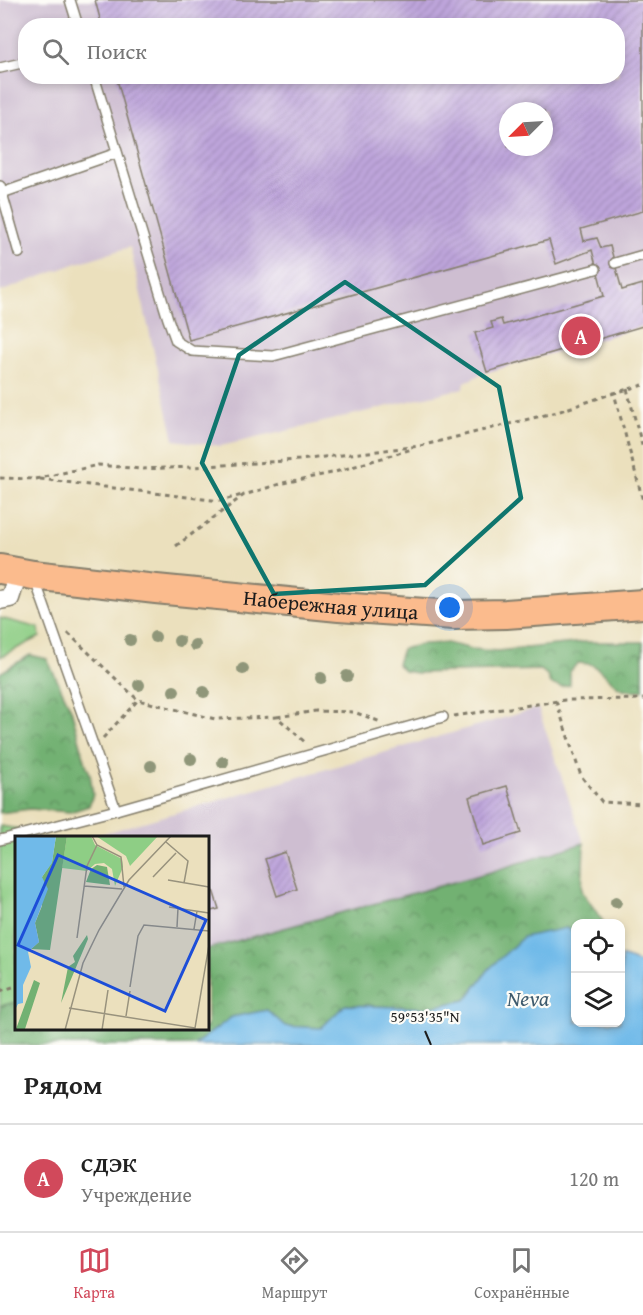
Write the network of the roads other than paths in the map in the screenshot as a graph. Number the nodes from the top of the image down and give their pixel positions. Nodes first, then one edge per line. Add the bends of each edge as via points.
1 (70, 0) edge
2 (76, 18) edge
3 (18, 64) edge
4 (0, 68) edge
5 (96, 84) edge
6 (117, 153) junction
7 (1, 189) edge
8 (19, 253) dead end
9 (643, 255) edge
10 (615, 263) dead end
11 (596, 269) dead end
12 (17, 572) edge
13 (0, 600) edge
14 (643, 604) edge
15 (443, 717) road end
16 (116, 810) junction
17 (15, 836) edge
18 (15, 836) edge
19 (0, 840) edge

1 - 2 lane
3 - 4 lane
5 - 6 lane
6 - 7 lane
6 - 11 lane via 176,341 192,351 273,356
7 - 8 lane
9 - 10 lane
12 - 13 street via 10,598
12 - 14 main road, Набережная улица via 316,605 454,615
12 - 16 lane via 45,611
15 - 16 lane
16 - 17 lane
18 - 19 lane

